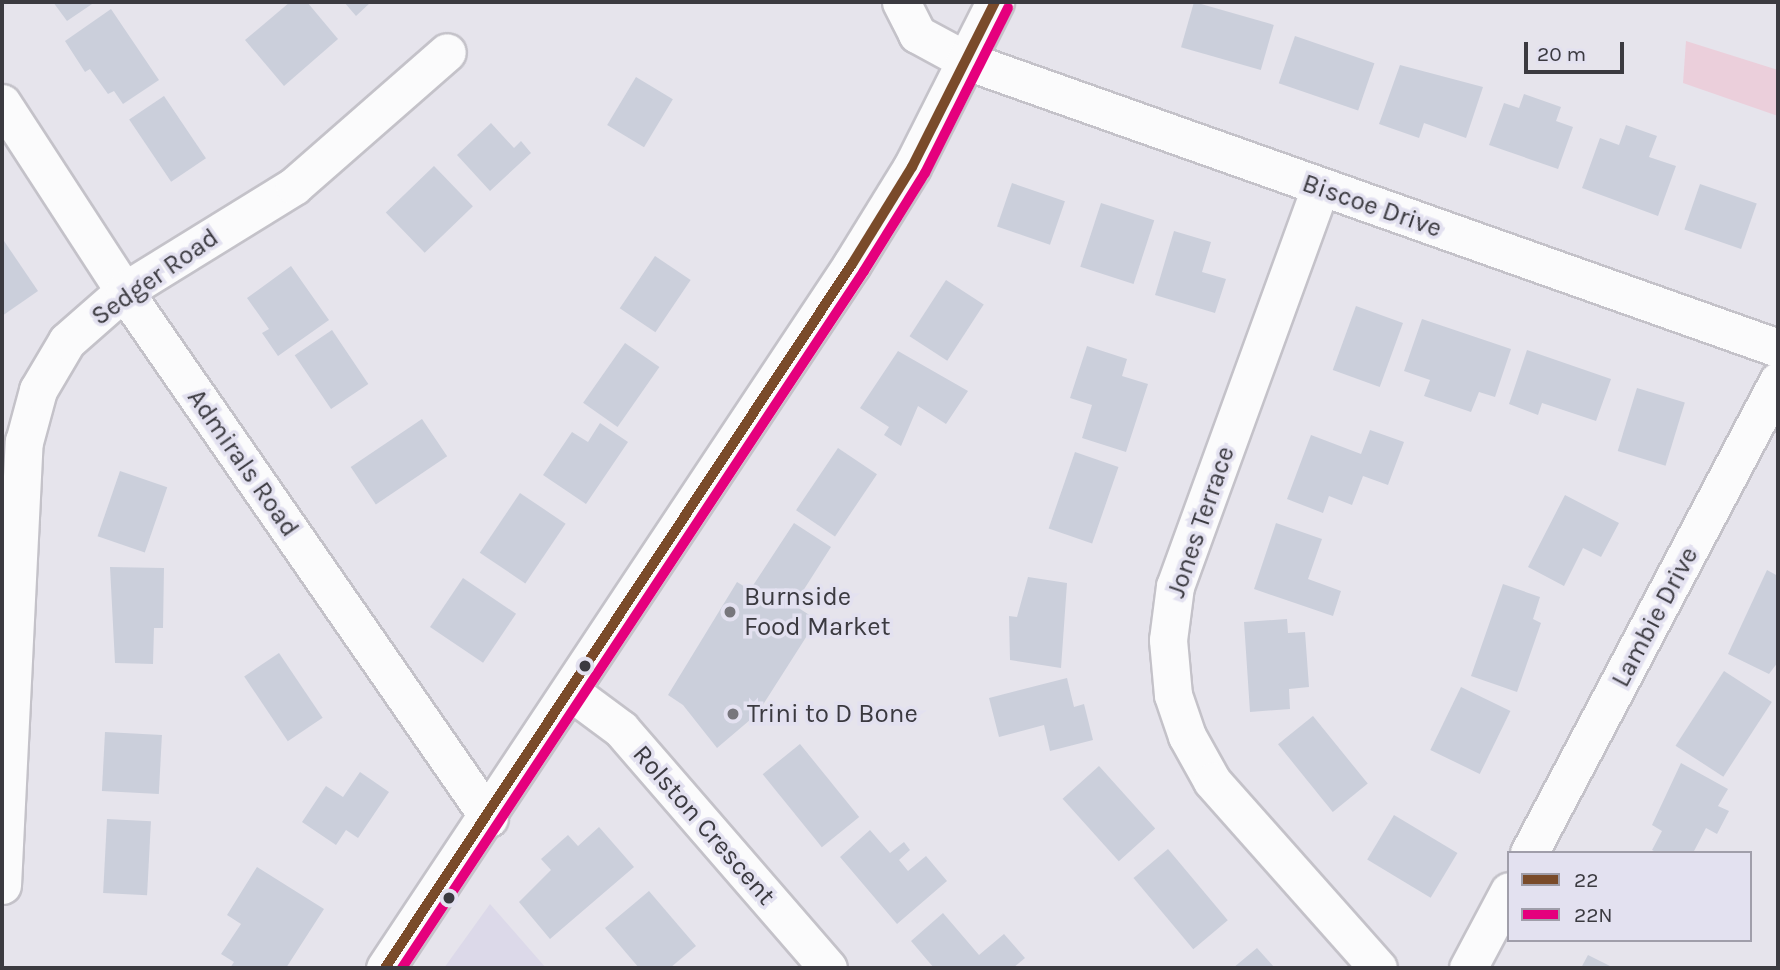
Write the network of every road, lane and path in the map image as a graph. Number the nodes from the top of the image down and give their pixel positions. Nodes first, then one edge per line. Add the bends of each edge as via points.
1 (901, 2) edge
2 (995, 2) edge
3 (447, 52) dead end
4 (967, 61) junction
5 (2, 103) edge
6 (1320, 188) junction
7 (124, 291) junction
8 (1778, 348) edge
9 (1778, 381) edge
10 (570, 692) junction
11 (489, 818) junction
12 (1530, 851) edge
13 (2, 884) edge
14 (1507, 895) edge
15 (385, 968) edge
16 (828, 968) edge
17 (1378, 968) edge
18 (1468, 968) edge

1 - 4 street, Biscoe Drive via 917,34
2 - 4 street
3 - 7 street, Sedger Road via 294,186
4 - 6 street, Biscoe Drive
4 - 10 street via 912,167 852,264
5 - 7 street, Admirals Road
6 - 8 street, Biscoe Drive
6 - 17 street, Jones Terrace via 1175,586 1168,640 1173,695 1187,736 1212,781
7 - 11 street, Admirals Road
7 - 13 street, Sedger Road via 67,341 38,390 24,442
9 - 12 street, Lambie Drive
10 - 11 street
10 - 16 street, Rolston Crescent via 621,729
11 - 15 street
14 - 18 street

